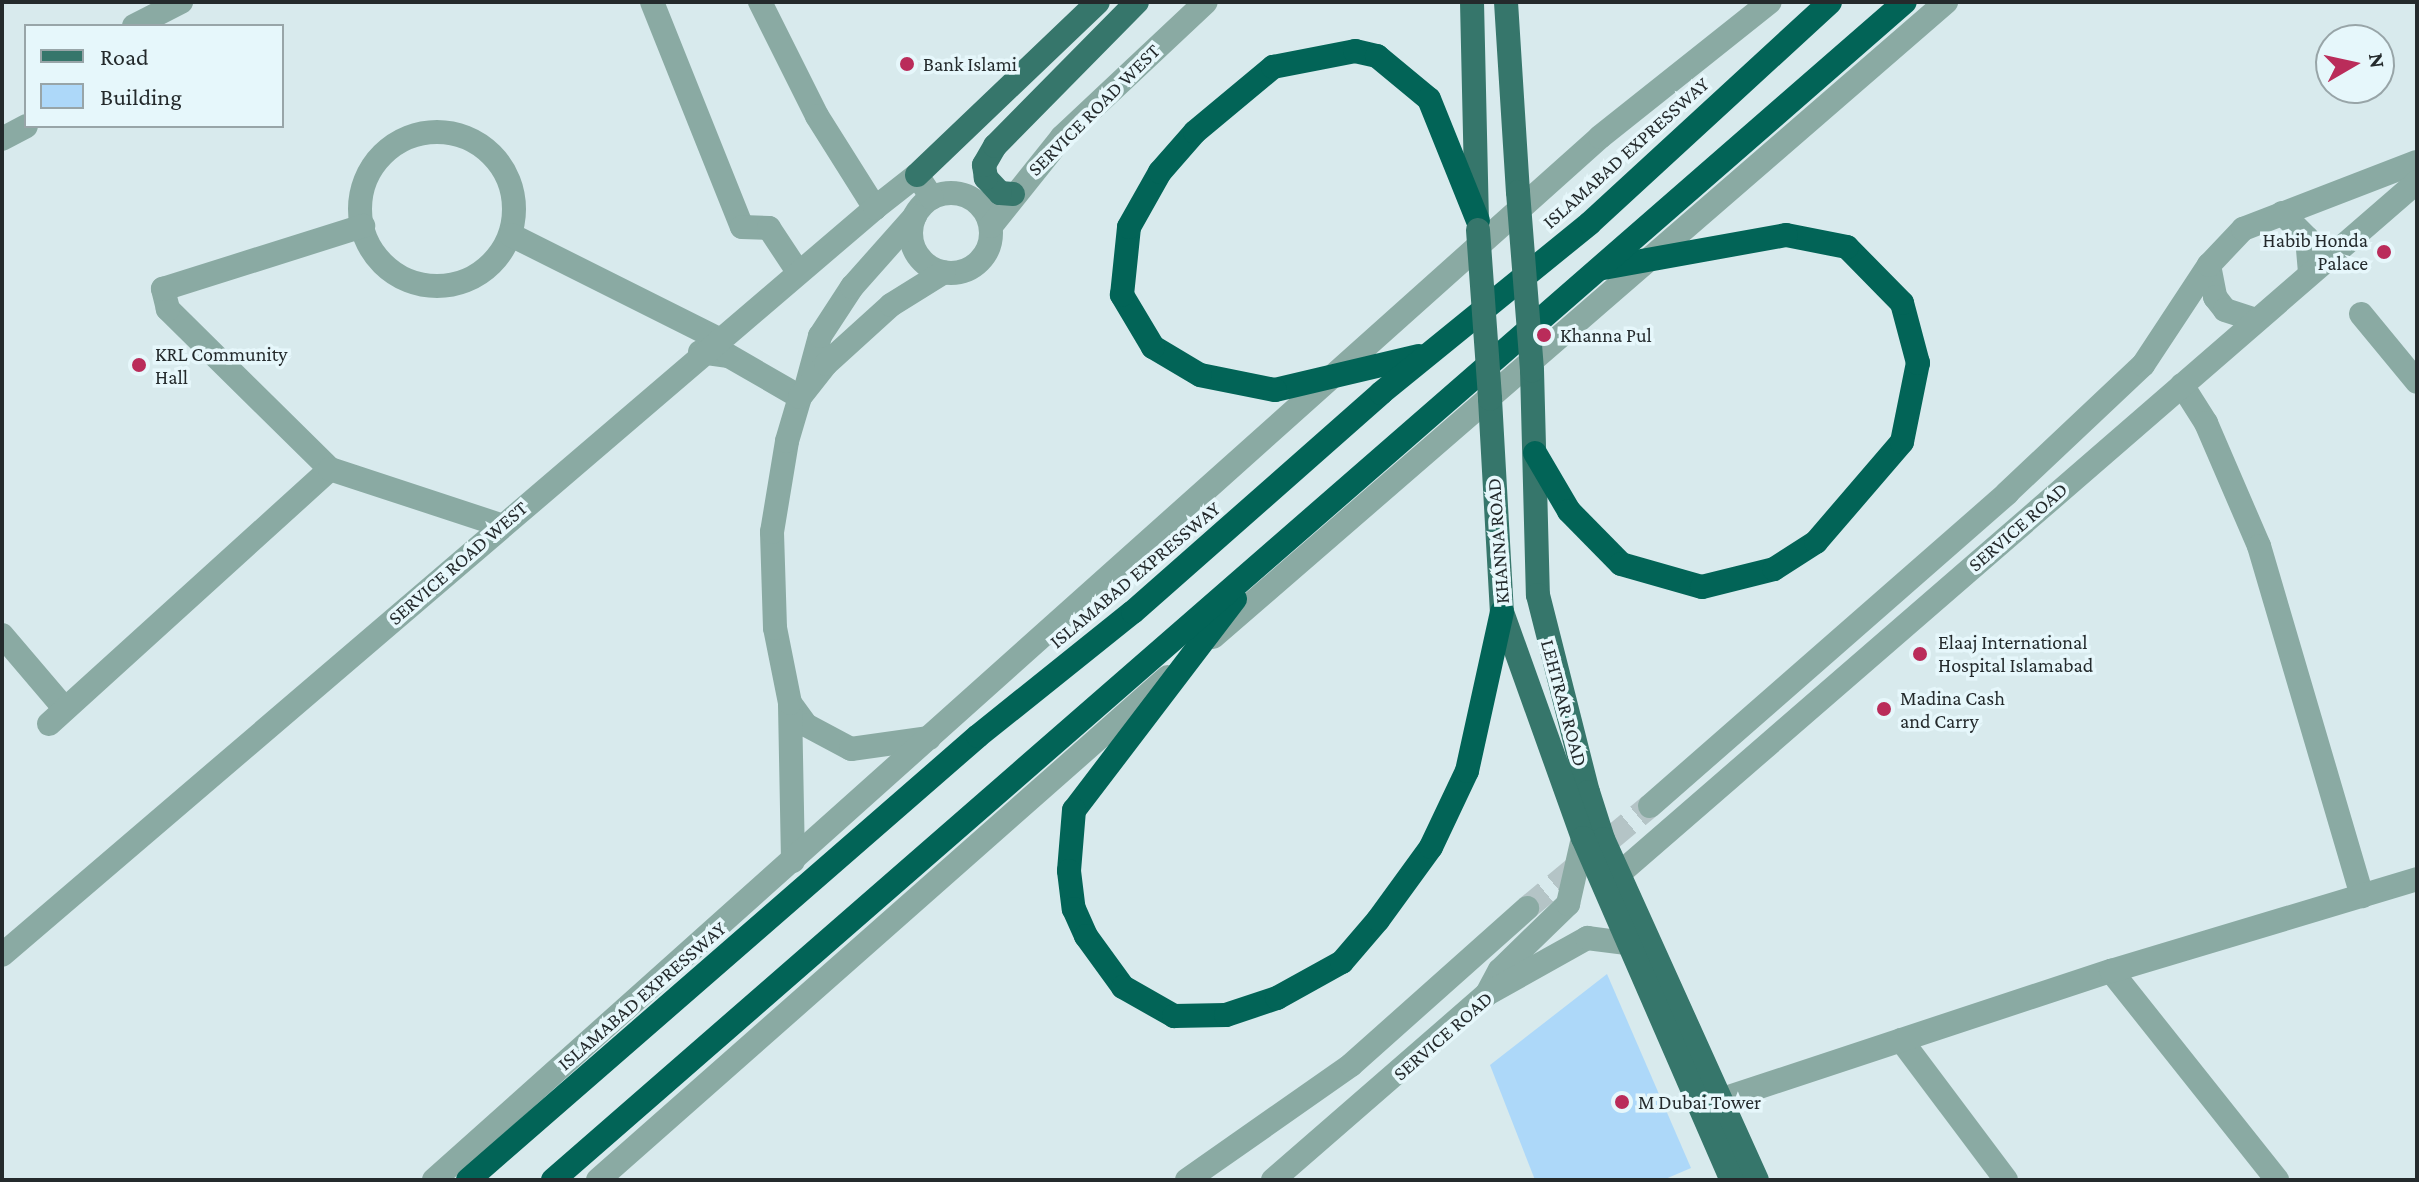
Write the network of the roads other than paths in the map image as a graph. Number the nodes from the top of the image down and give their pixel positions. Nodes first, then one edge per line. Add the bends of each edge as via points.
1 (181, 2) edge
2 (652, 2) edge
3 (760, 2) edge
4 (1098, 2) edge
5 (1137, 2) edge
6 (1206, 2) edge
7 (1472, 2) edge
8 (1506, 2) edge
9 (1770, 2) edge
10 (1830, 2) edge
11 (1905, 2) edge
12 (1946, 2) edge
13 (138, 24) edge
14 (24, 127) edge
15 (2, 139) edge
16 (2417, 162) edge
17 (917, 175) junction
18 (2417, 182) edge
19 (1013, 194) junction
20 (932, 198) junction
21 (875, 208) junction
22 (2282, 213) junction
23 (915, 216) junction
24 (1478, 225) junction
25 (363, 226) junction
26 (991, 226) junction
27 (511, 235) junction
28 (1644, 259) junction
29 (2209, 265) junction
30 (1598, 268) junction
31 (798, 272) junction
32 (944, 272) junction
33 (2310, 273) junction
34 (2361, 314) dead end
35 (2256, 320) junction
36 (715, 349) junction
37 (1428, 354) junction
38 (1332, 378) junction
39 (2417, 382) edge
40 (2182, 385) junction
41 (796, 389) junction
42 (1535, 453) junction
43 (330, 469) junction
44 (503, 526) junction
45 (1271, 553) junction
46 (1502, 612) junction
47 (2, 635) edge
48 (1186, 661) junction
49 (790, 703) junction
50 (932, 737) junction
51 (1650, 806) tunnel mouth
52 (1583, 838) junction
53 (793, 861) junction
54 (1620, 873) junction
55 (2417, 879) edge
56 (2362, 896) junction
57 (1527, 908) tunnel mouth
58 (1633, 944) junction
59 (2, 955) edge
60 (2111, 971) junction
61 (1487, 994) junction
62 (1901, 1040) junction
63 (1723, 1099) junction
64 (1728, 1179) edge
65 (434, 1180) edge
66 (468, 1180) edge
67 (553, 1180) edge
68 (598, 1180) edge
69 (1187, 1180) edge
70 (1273, 1180) edge
71 (1757, 1180) edge
72 (2006, 1180) edge
73 (2277, 1180) edge

1 - 13 street
2 - 31 street via 742,227 769,228
3 - 21 street via 817,116
4 - 17 main road
5 - 19 main road via 995,146 984,165 986,178 1000,193
6 - 19 street, SERVICE ROAD WEST via 1062,137
7 - 24 main road, KHANNA ROAD
8 - 42 main road, LEHTRAR ROAD, bridge
9 - 38 street via 1600,137
10 - 37 highway, ISLAMABAD EXPRESSWAY via 1590,223
11 - 30 highway
12 - 28 street
14 - 15 street
16 - 22 street
17 - 20 street
17 - 21 street, SERVICE ROAD WEST
18 - 33 street, SERVICE ROAD
19 - 26 street, SERVICE ROAD WEST
20 - 23 street
20 - 26 street via 969,197
21 - 31 street, SERVICE ROAD WEST
22 - 29 street via 2243,229
22 - 33 street via 2307,238
23 - 32 street via 916,251
23 - 41 street via 852,287 820,336
24 - 38 highway via 1429,99 1377,56 1322,53 1273,67 1195,132 1160,172 1129,227 1122,295 1135,322 1153,347 1200,375 1275,390
24 - 46 main road, KHANNA ROAD, bridge
25 - 27 street via 385,267 411,283 441,287 471,279 495,261
25 - 27 street via 364,183 379,156 403,138 433,131 463,135 489,151 511,190
25 - 43 street via 163,289 168,309
26 - 32 street via 979,262
27 - 36 street
28 - 30 highway
28 - 42 highway via 1786,235 1847,247 1902,303 1918,363 1902,442 1816,542 1774,569 1702,587 1621,564 1569,511
28 - 48 street
29 - 35 street via 2212,289 2225,310
29 - 51 street via 2143,365 2007,493
30 - 45 highway
31 - 36 street, SERVICE ROAD WEST
32 - 41 street via 891,305
33 - 35 street, SERVICE ROAD
34 - 39 street
35 - 40 street, SERVICE ROAD
36 - 41 street
36 - 44 street, SERVICE ROAD WEST
37 - 38 highway
37 - 66 highway, ISLAMABAD EXPRESSWAY
38 - 50 street
40 - 54 street, SERVICE ROAD
40 - 56 street via 2206,423 2259,546
41 - 49 street via 772,532 775,628
42 - 54 main road, LEHTRAR ROAD via 1533,547 1546,638 1588,792
43 - 44 street
43 - 47 street via 57,716
44 - 59 street, SERVICE ROAD WEST
45 - 48 highway
45 - 67 highway
46 - 48 highway via 1467,771 1431,847 1342,962 1277,998 1226,1015 1174,1016 1123,987 1086,936 1074,909 1069,871 1074,810
46 - 52 main road, KHANNA ROAD
48 - 68 street
49 - 50 street via 806,725 851,749
49 - 53 street
50 - 53 street
52 - 58 main road, KHANNA ROAD
52 - 61 street via 1568,904 1500,970
53 - 65 street
54 - 63 main road, LEHTRAR ROAD
55 - 56 street
56 - 60 street
57 - 69 street via 1351,1065
58 - 61 street, SERVICE ROAD via 1587,938
58 - 64 main road, KHANNA ROAD
60 - 62 street
60 - 73 street
61 - 70 street, SERVICE ROAD
62 - 63 street
62 - 72 street
63 - 71 main road, LEHTRAR ROAD

